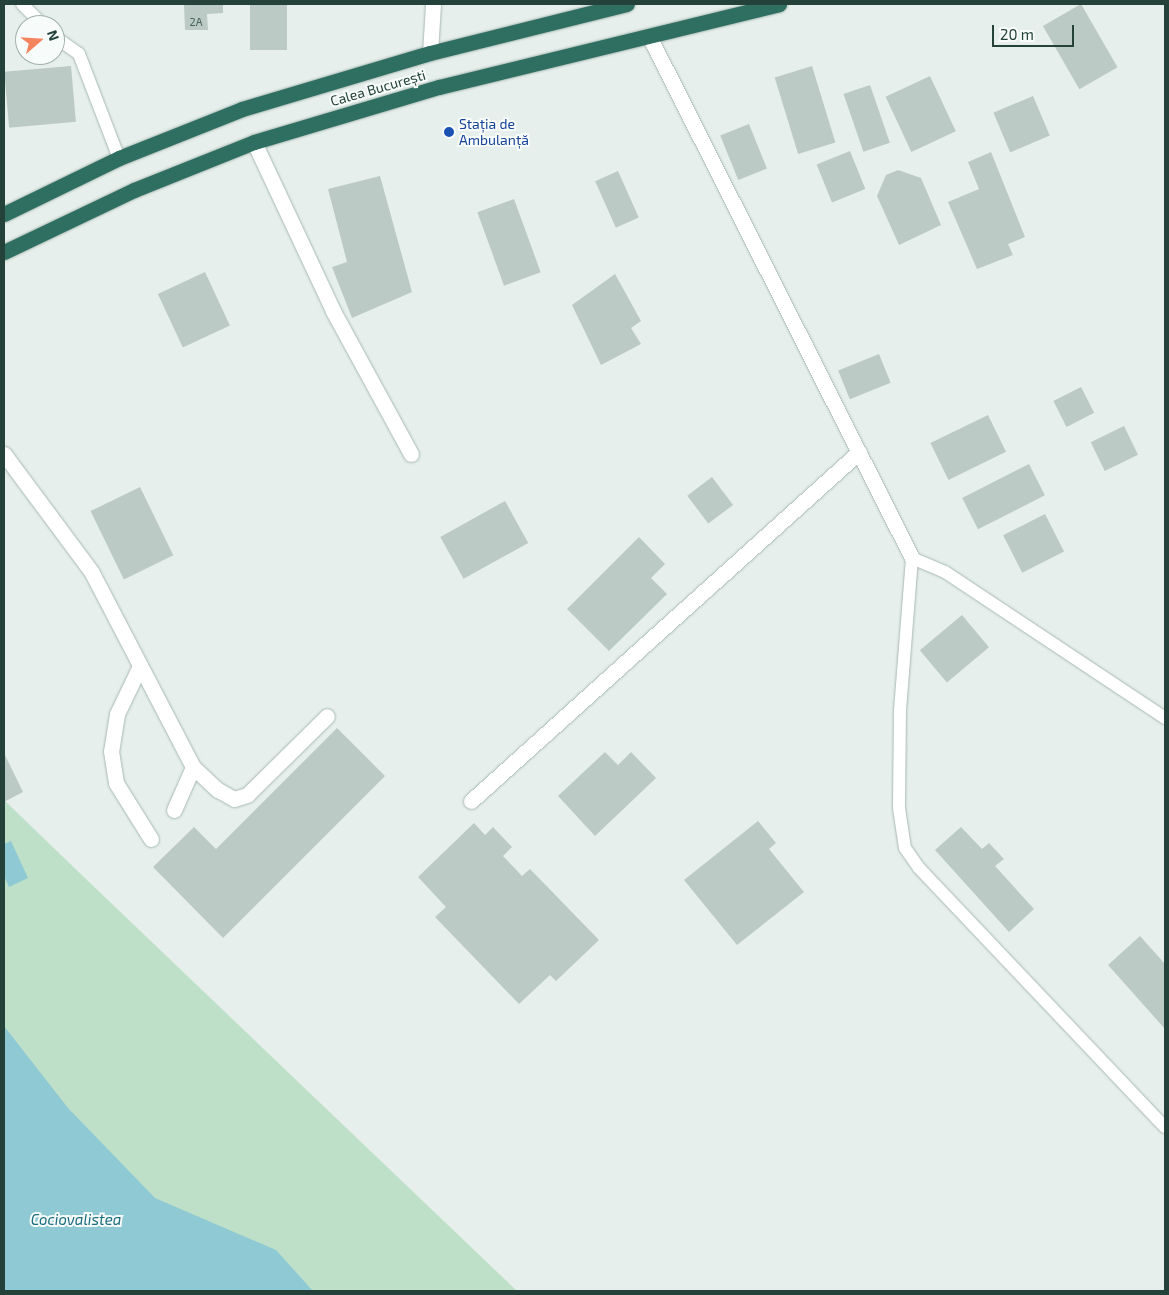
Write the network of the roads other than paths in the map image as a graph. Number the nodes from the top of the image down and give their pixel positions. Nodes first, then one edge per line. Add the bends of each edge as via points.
1 (22, 4) edge
2 (433, 4) edge
3 (627, 4) edge
4 (779, 4) edge
5 (33, 15) edge
6 (649, 36) junction
7 (65, 43) edge
8 (430, 53) junction
9 (254, 142) junction
10 (119, 158) junction
11 (4, 214) edge
12 (4, 252) edge
13 (859, 452) junction
14 (4, 454) edge
15 (412, 454) dead end
16 (912, 558) junction
17 (140, 666) junction
18 (327, 716) dead end
19 (1165, 718) edge
20 (193, 767) junction
21 (471, 802) dead end
22 (174, 810) dead end
23 (151, 839) dead end
24 (1165, 1127) edge

1 - 5 lane
2 - 8 street
3 - 8 highway, Calea București
4 - 6 highway, Calea București
6 - 9 highway, Calea București via 439,87
6 - 13 street
7 - 10 lane via 80,54
8 - 10 highway, Calea București via 242,109
9 - 12 highway, Calea București via 134,190
9 - 15 street via 333,311
10 - 11 highway, Calea București
13 - 16 street
13 - 21 street
14 - 17 street via 92,571
16 - 19 lane via 945,572
16 - 24 lane via 900,709 899,808 904,848 919,868
17 - 20 street
17 - 23 street via 116,714 111,751 116,783
18 - 20 street via 247,795 234,799
20 - 22 street

